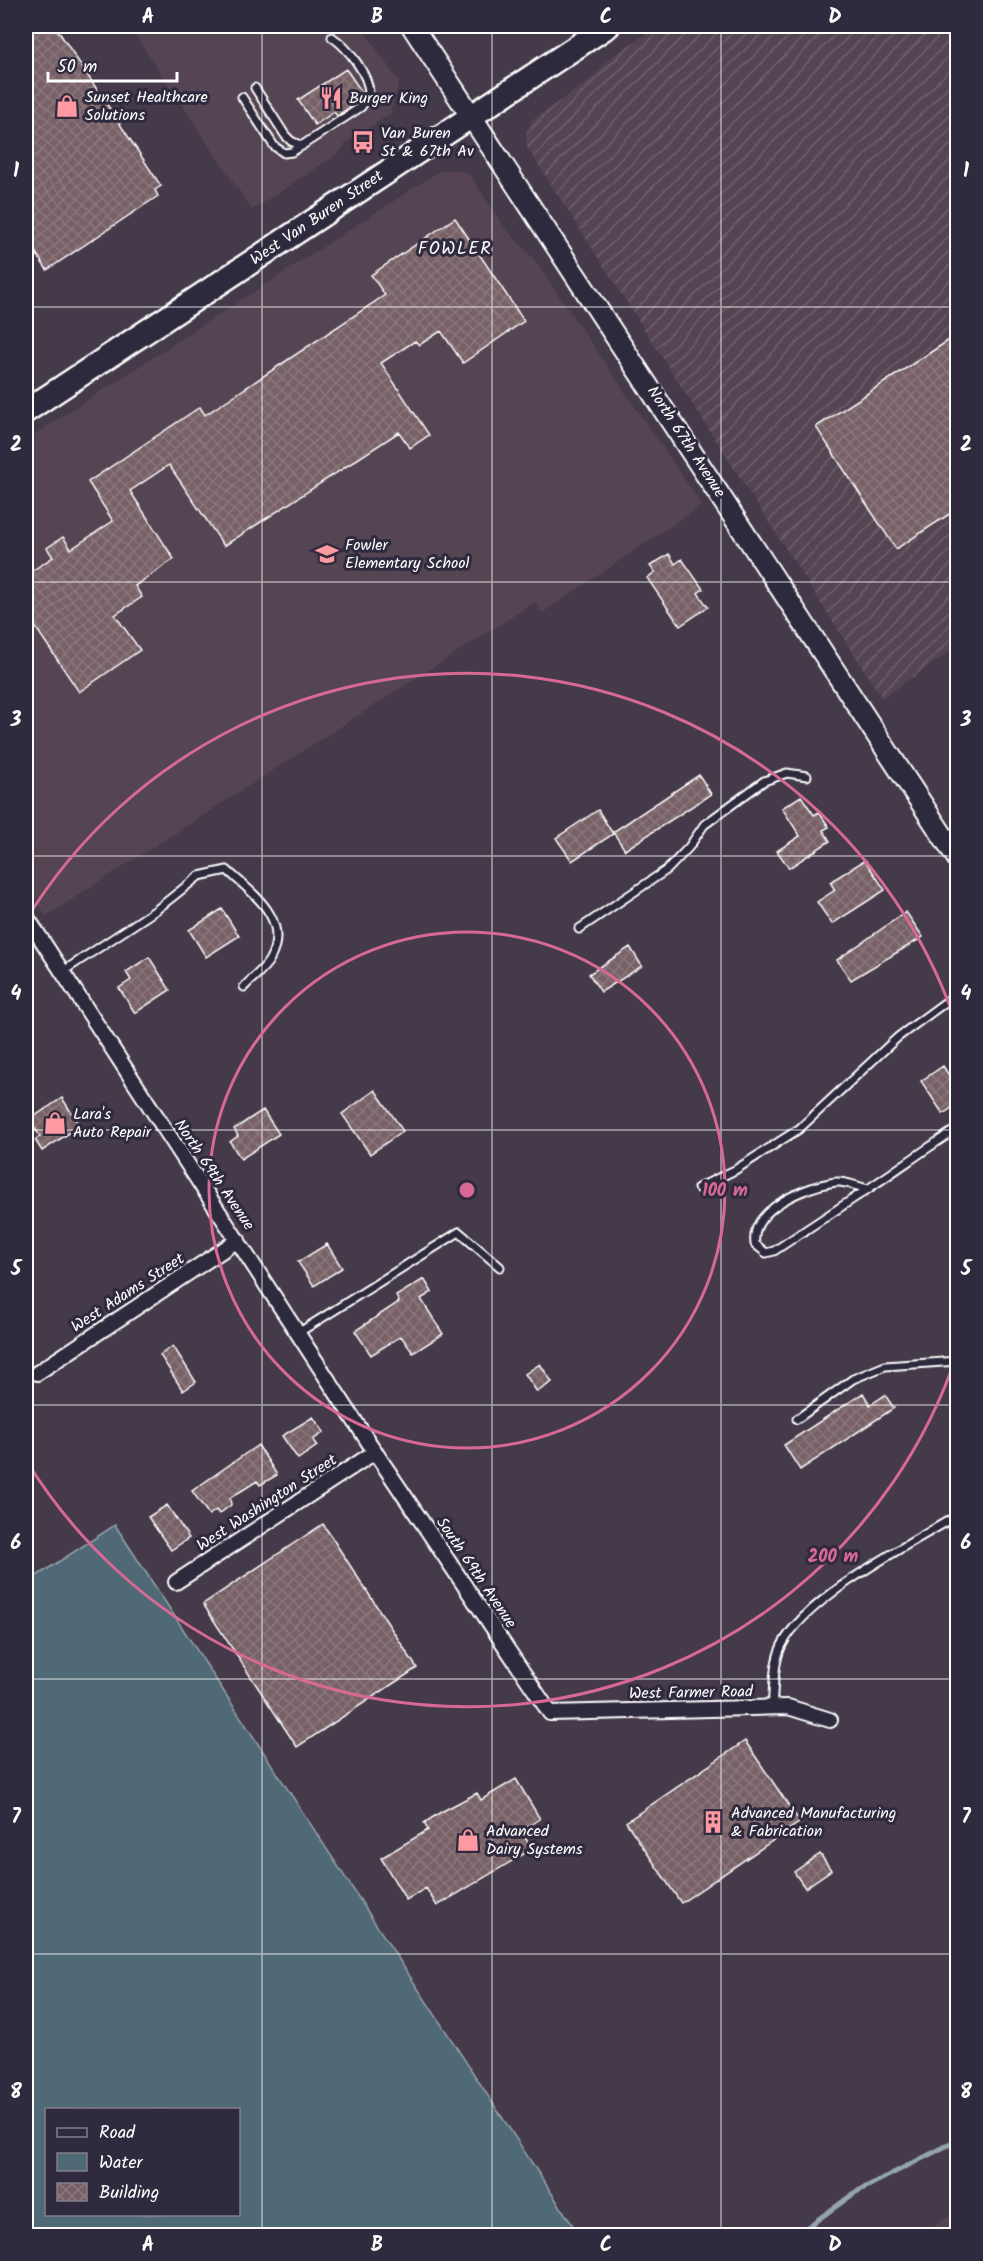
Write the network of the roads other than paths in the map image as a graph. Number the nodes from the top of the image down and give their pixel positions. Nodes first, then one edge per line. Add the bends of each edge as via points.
1 (412, 26) edge
2 (608, 26) edge
3 (332, 37) dead end
4 (255, 88) dead end
5 (242, 97) dead end
6 (472, 115) junction
7 (302, 146) junction
8 (26, 411) edge
9 (807, 777) dead end
10 (957, 859) edge
11 (26, 916) edge
12 (579, 929) dead end
13 (62, 972) junction
14 (244, 987) dead end
15 (957, 993) edge
16 (957, 1128) edge
17 (698, 1188) dead end
18 (868, 1189) junction
19 (238, 1240) junction
20 (500, 1266) dead end
21 (298, 1333) junction
22 (957, 1361) edge
23 (37, 1373) dead end
24 (797, 1419) dead end
25 (375, 1452) junction
26 (957, 1515) edge
27 (176, 1582) dead end
28 (772, 1708) junction
29 (550, 1713) joint
30 (830, 1720) dead end

1 - 6 main road, North 67th Avenue
2 - 6 main road, West Van Buren Street
3 - 7 lane via 341,43 365,77 369,95 361,107
4 - 7 lane via 285,135
5 - 7 lane via 278,150 292,153
6 - 8 main road, West Van Buren Street
6 - 10 main road, North 67th Avenue
9 - 12 lane via 787,773 764,781 704,825 668,869
11 - 13 street, North 69th Avenue
13 - 14 lane via 156,910 198,876 227,870 266,906 276,930 270,959
13 - 19 street, North 69th Avenue
15 - 17 lane via 898,1037 799,1129 735,1170
16 - 18 lane
18 - 18 lane via 774,1251 766,1253 755,1244 753,1232 761,1217 817,1186 839,1181
19 - 21 street, North 69th Avenue
19 - 23 street, West Adams Street
20 - 21 lane via 459,1232
21 - 25 street, North 69th Avenue
22 - 24 lane via 885,1366 853,1379
25 - 27 street, West Washington Street
25 - 29 street, South 69th Avenue
26 - 28 lane via 804,1615 782,1645
28 - 29 street, West Farmer Road
28 - 30 street, West Farmer Road via 788,1707

